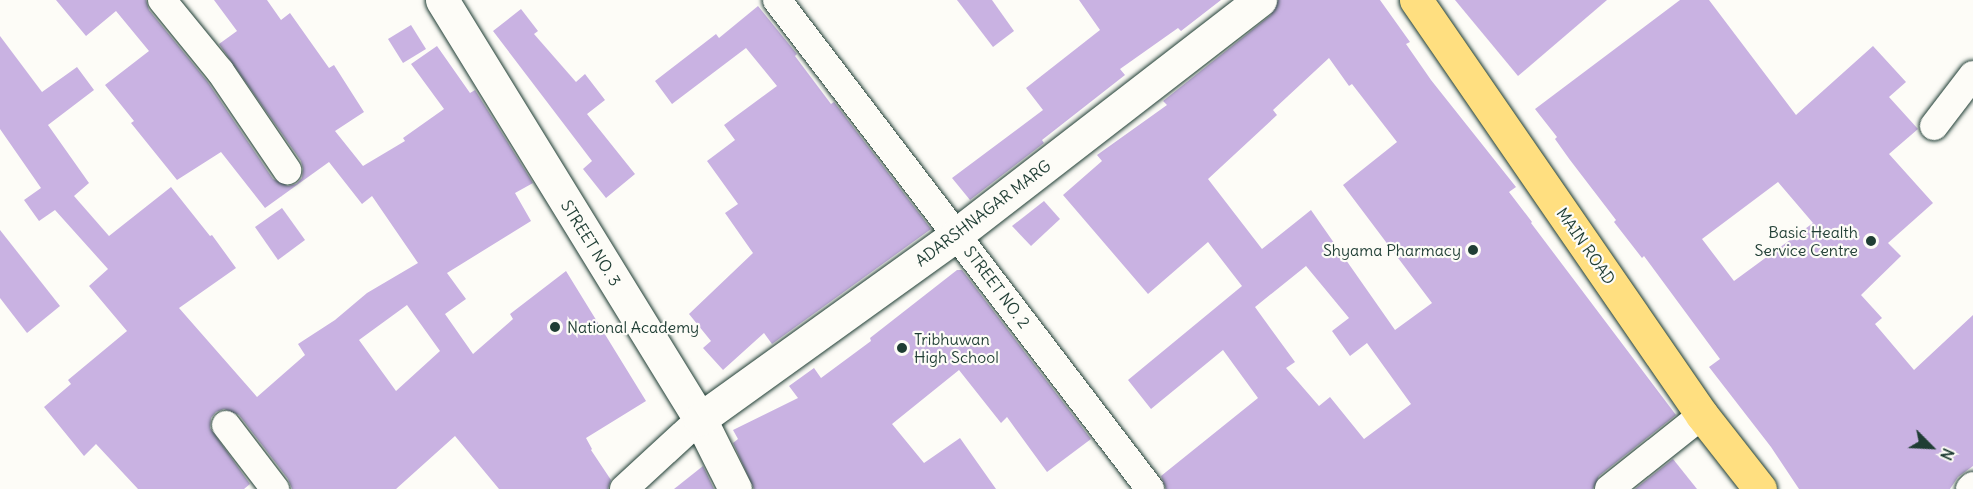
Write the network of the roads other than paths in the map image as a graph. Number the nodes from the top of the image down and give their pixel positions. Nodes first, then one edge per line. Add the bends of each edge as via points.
1 (162, 0) edge
2 (442, 0) edge
3 (777, 0) edge
4 (1260, 0) edge
5 (1416, 0) edge
6 (1973, 75) edge
7 (1934, 126) dead end
8 (287, 170) dead end
9 (957, 234) junction
10 (1702, 416) junction
11 (700, 419) junction
12 (226, 425) dead end
13 (275, 489) edge
14 (624, 489) edge
15 (735, 489) edge
16 (1150, 489) edge
17 (1609, 489) edge
18 (1760, 489) edge

1 - 8 street via 220,71
2 - 11 street, STREET NO. 3
3 - 9 street, STREET NO. 2
4 - 9 street, ADARSHNAGAR MARG
5 - 10 main road, MAIN ROAD
6 - 7 street
9 - 11 street, ADARSHNAGAR MARG
9 - 16 street, STREET NO. 2
10 - 17 street
10 - 18 main road, MAIN ROAD
11 - 14 street
11 - 15 street, STREET NO. 3
12 - 13 street

